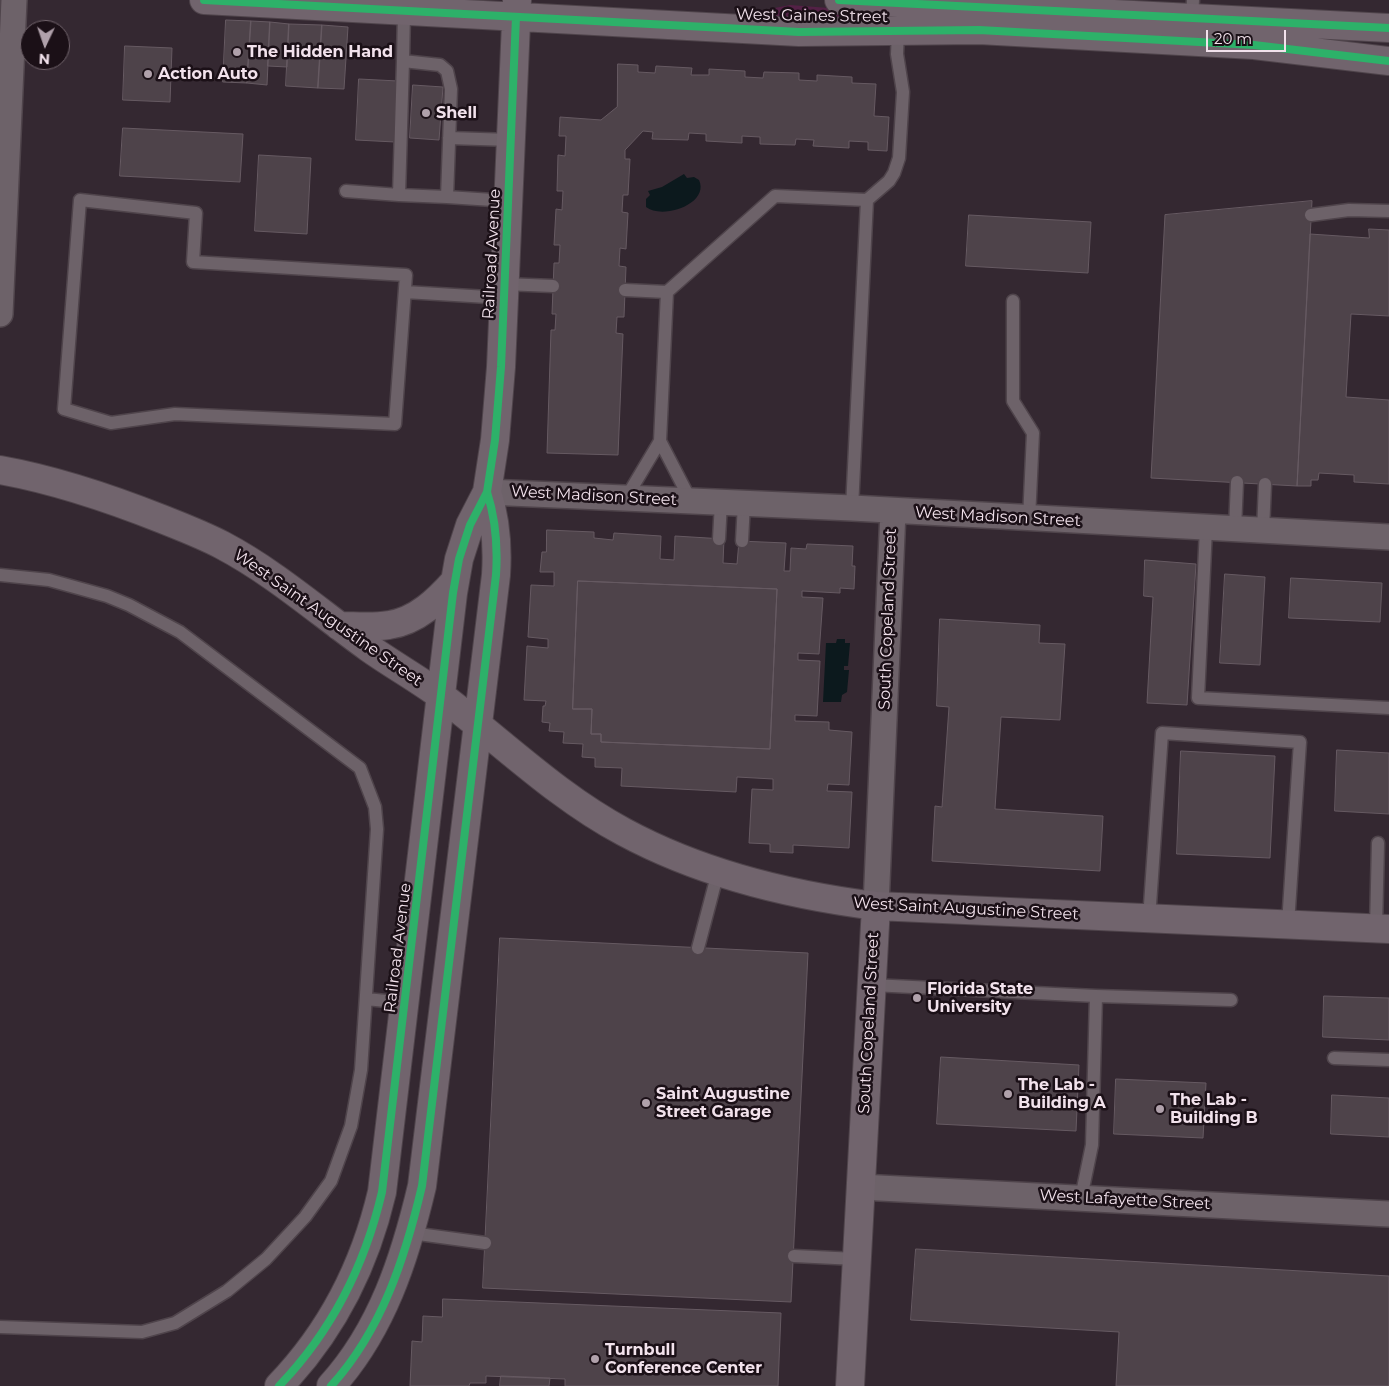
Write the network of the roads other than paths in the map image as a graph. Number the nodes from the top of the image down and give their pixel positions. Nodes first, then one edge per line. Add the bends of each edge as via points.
1 (14, 0) edge
2 (204, 0) edge
3 (839, 0) edge
4 (263, 1) edge
5 (899, 3) junction
6 (517, 8) edge
7 (1193, 9) edge
8 (404, 11) junction
9 (1057, 15) edge
10 (1389, 28) edge
11 (898, 32) junction
12 (403, 61) junction
13 (1389, 61) edge
14 (449, 138) junction
15 (511, 140) junction
16 (346, 191) dead end
17 (399, 195) junction
18 (446, 197) junction
19 (508, 200) junction
20 (867, 200) junction
21 (1389, 211) edge
22 (1311, 215) dead end
23 (553, 286) dead end
24 (625, 290) dead end
25 (504, 291) junction
26 (405, 292) junction
27 (667, 292) junction
28 (1013, 301) dead end
29 (0, 314) edge
30 (660, 441) junction
31 (0, 470) edge
32 (1237, 482) dead end
33 (1265, 484) dead end
34 (487, 492) junction
35 (626, 498) junction
36 (691, 501) junction
37 (732, 503) junction
38 (852, 508) junction
39 (892, 511) junction
40 (1028, 519) junction
41 (1206, 528) junction
42 (1235, 529) junction
43 (1263, 531) junction
44 (1389, 538) edge
45 (719, 539) dead end
46 (742, 541) dead end
47 (0, 575) edge
48 (456, 581) junction
49 (339, 626) junction
50 (441, 696) junction
51 (1389, 708) edge
52 (477, 725) junction
53 (1378, 843) dead end
54 (718, 872) junction
55 (876, 906) junction
56 (1149, 918) junction
57 (1288, 924) junction
58 (1382, 928) edge
59 (698, 948) dead end
60 (872, 985) junction
61 (1096, 996) junction
62 (366, 999) junction
63 (1231, 1000) dead end
64 (406, 1003) junction
65 (1334, 1058) dead end
66 (1389, 1060) edge
67 (860, 1187) junction
68 (1080, 1198) junction
69 (1389, 1214) edge
70 (411, 1233) junction
71 (485, 1243) dead end
72 (794, 1256) dead end
73 (856, 1259) junction
74 (0, 1327) edge
75 (279, 1386) edge
76 (331, 1386) edge
77 (850, 1386) edge

1 - 29 street
2 - 4 street, West Gaines Street
3 - 5 street, West Gaines Street
4 - 8 street, West Gaines Street
5 - 9 street, West Gaines Street
5 - 11 street
6 - 8 street, West Gaines Street
6 - 11 street, West Gaines Street via 799,32
6 - 15 street, Railroad Avenue
7 - 9 street, West Gaines Street
7 - 10 street, West Gaines Street
8 - 12 lane
9 - 11 street, West Gaines Street via 979,30
9 - 13 street, West Gaines Street
11 - 20 lane via 903,92 899,158 888,181
12 - 14 lane via 440,65 446,71 451,89
12 - 17 lane
14 - 15 lane
14 - 18 lane
15 - 19 street, Railroad Avenue
16 - 17 lane
17 - 18 lane
18 - 19 lane
19 - 25 street, Railroad Avenue
20 - 27 lane via 775,196
20 - 38 lane
21 - 22 lane via 1349,210
23 - 25 lane
24 - 27 lane
25 - 26 lane
25 - 34 street, Railroad Avenue via 498,408
26 - 26 lane via 406,275 193,262 196,213 80,200 64,409 111,423 175,414 396,424
27 - 30 lane
28 - 40 lane via 1013,400 1033,433
30 - 35 lane
30 - 36 lane
31 - 49 street, West Saint Augustine Street via 94,494 221,544 279,580
32 - 42 lane
33 - 43 lane
34 - 35 street, West Madison Street
34 - 48 street, Railroad Avenue via 470,525
34 - 52 street, Railroad Avenue via 495,518 498,545
35 - 36 street, West Madison Street
36 - 37 street, West Madison Street
37 - 38 street, West Madison Street
37 - 45 lane
37 - 46 lane
38 - 39 street, West Madison Street
39 - 40 street, West Madison Street
39 - 55 street, South Copeland Street
40 - 41 street, West Madison Street
41 - 42 street, West Madison Street
41 - 51 lane via 1198,698
42 - 43 street, West Madison Street
43 - 44 street, West Madison Street
47 - 62 lane via 49,580 107,596 180,632 360,768 375,807 376,829
48 - 49 street via 435,604 400,622 389,626
48 - 50 street, Railroad Avenue
49 - 50 street, West Saint Augustine Street
50 - 52 street, West Saint Augustine Street
50 - 64 street, Railroad Avenue
52 - 54 street, West Saint Augustine Street via 551,784 623,832
52 - 70 street, Railroad Avenue via 429,1140
53 - 58 lane
54 - 55 street, West Saint Augustine Street via 805,896
54 - 59 lane
55 - 56 street, West Saint Augustine Street
55 - 60 street, South Copeland Street
56 - 57 street, West Saint Augustine Street
56 - 57 lane via 1162,733 1300,742
57 - 58 street, West Saint Augustine Street
60 - 61 lane
60 - 67 street, South Copeland Street
61 - 63 lane
61 - 68 lane via 1092,1146
62 - 64 lane
62 - 74 lane via 361,1070 351,1126 342,1154 331,1181 305,1218 266,1259 227,1291 175,1323 142,1332
64 - 75 street, Railroad Avenue via 386,1164 374,1224 356,1273 336,1309
65 - 66 lane
67 - 68 street, West Lafayette Street
67 - 73 street, South Copeland Street
68 - 69 street, West Lafayette Street
70 - 71 lane
70 - 76 street, Railroad Avenue via 396,1279 376,1322
72 - 73 lane
73 - 77 street, South Copeland Street

